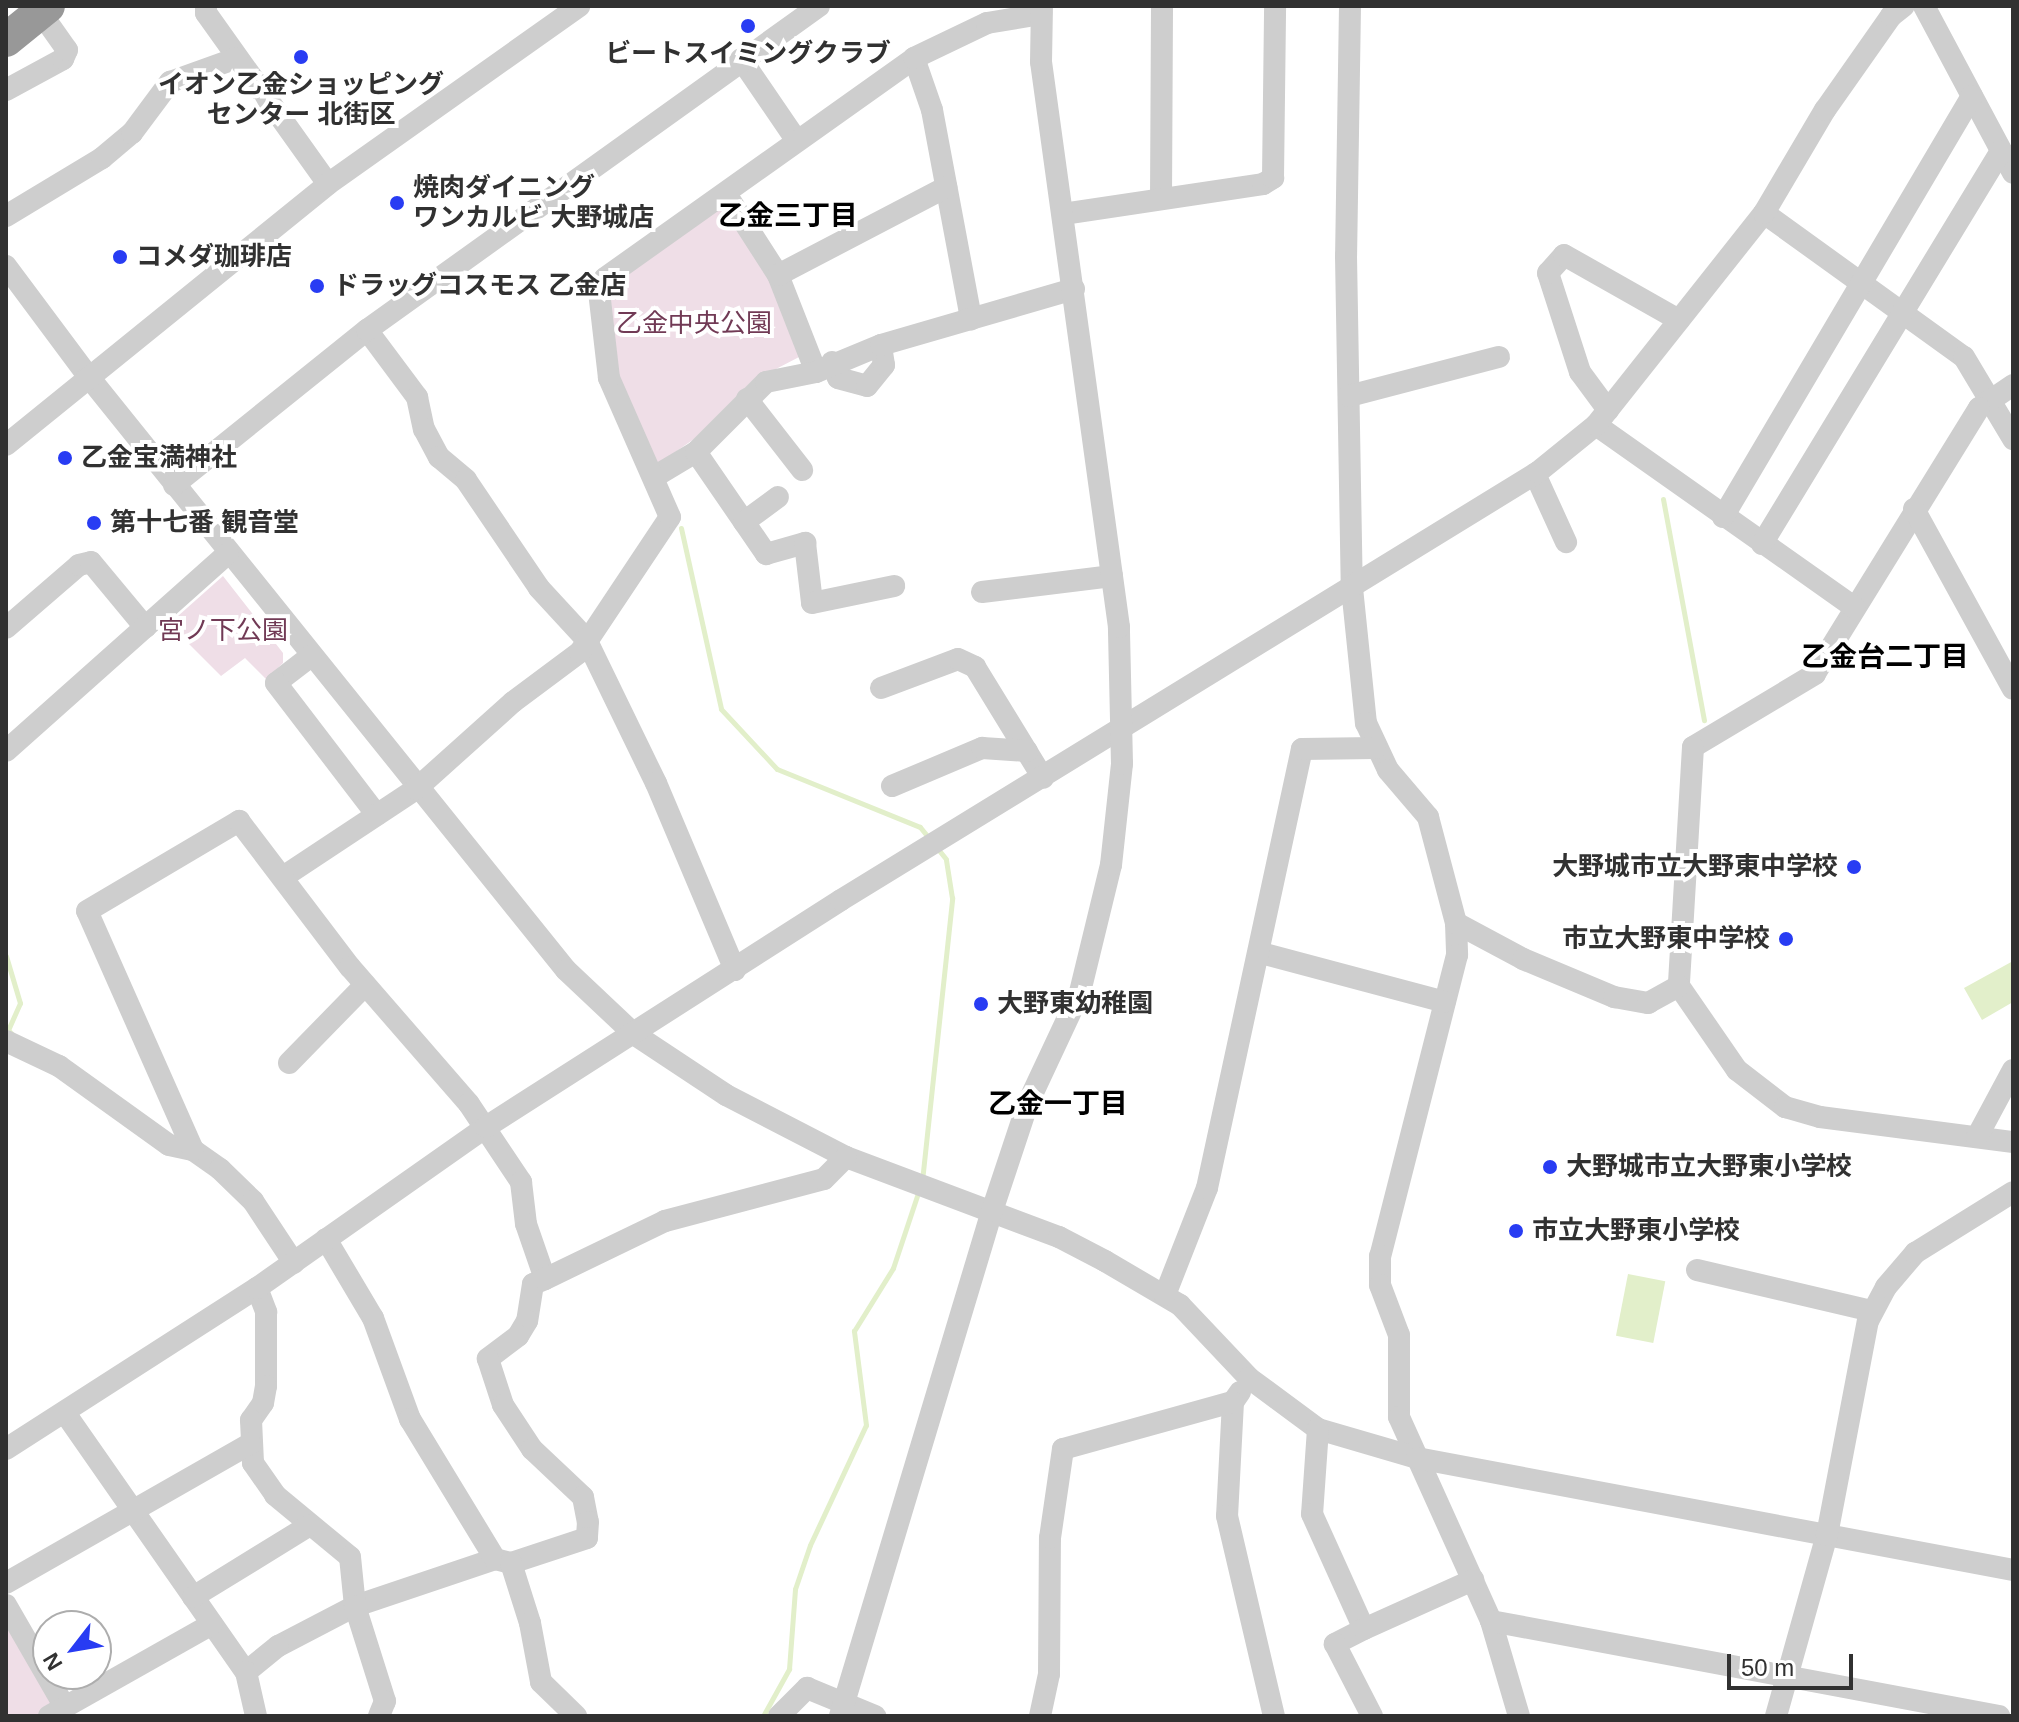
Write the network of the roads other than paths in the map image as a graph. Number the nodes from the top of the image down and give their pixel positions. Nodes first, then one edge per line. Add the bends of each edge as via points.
1 (36, 6) edge
2 (48, 6) edge
3 (206, 6) edge
4 (579, 6) edge
5 (819, 6) edge
6 (1162, 6) edge
7 (1275, 6) edge
8 (1350, 6) edge
9 (1904, 6) edge
10 (1924, 6) edge
11 (1042, 10) edge
12 (6, 40) edge
13 (237, 58) junction
14 (914, 58) junction
15 (741, 59) junction
16 (6, 90) edge
17 (1972, 96) junction
18 (797, 141) junction
19 (2001, 151) junction
20 (2013, 173) edge
21 (328, 184) junction
22 (946, 187) junction
23 (726, 194) junction
24 (1161, 199) junction
25 (1764, 213) junction
26 (1063, 214) junction
27 (6, 216) edge
28 (6, 266) edge
29 (778, 275) junction
30 (1863, 284) junction
31 (1074, 289) junction
32 (1901, 308) junction
33 (971, 319) junction
34 (1679, 320) junction
35 (367, 330) junction
36 (881, 345) junction
37 (1499, 357) dead end
38 (824, 367) junction
39 (88, 376) junction
40 (2013, 385) edge
41 (1349, 396) junction
42 (1990, 398) junction
43 (747, 399) junction
44 (1602, 418) junction
45 (2013, 439) edge
46 (6, 445) edge
47 (696, 452) junction
48 (802, 470) dead end
49 (1535, 474) junction
50 (654, 477) junction
51 (174, 485) junction
52 (778, 497) dead end
53 (1914, 509) junction
54 (1723, 517) junction
55 (744, 522) junction
56 (1566, 542) dead end
57 (1762, 544) junction
58 (228, 553) junction
59 (1112, 576) junction
60 (894, 586) dead end
61 (1352, 588) junction
62 (982, 592) dead end
63 (1854, 607) junction
64 (145, 627) junction
65 (6, 628) edge
66 (586, 639) junction
67 (311, 656) junction
68 (881, 688) dead end
69 (2013, 689) edge
70 (1122, 732) junction
71 (1375, 748) junction
72 (6, 751) edge
73 (1027, 751) junction
74 (1043, 778) junction
75 (892, 786) dead end
76 (416, 789) junction
77 (377, 815) junction
78 (283, 877) junction
79 (1456, 923) junction
80 (1261, 953) junction
81 (735, 970) junction
82 (365, 985) junction
83 (1679, 986) junction
84 (1445, 1002) junction
85 (634, 1034) junction
86 (6, 1041) edge
87 (289, 1063) dead end
88 (2013, 1070) edge
89 (486, 1127) junction
90 (1977, 1137) junction
91 (2013, 1142) edge
92 (193, 1150) junction
93 (846, 1157) junction
94 (2013, 1192) edge
95 (992, 1211) junction
96 (326, 1239) junction
97 (294, 1263) junction
98 (1697, 1270) dead end
99 (545, 1279) junction
100 (257, 1288) junction
101 (1165, 1295) junction
102 (1872, 1311) junction
103 (1249, 1378) junction
104 (1233, 1402) junction
105 (65, 1413) junction
106 (1318, 1429) junction
107 (250, 1444) junction
108 (6, 1449) edge
109 (1417, 1458) junction
110 (133, 1510) junction
111 (310, 1525) junction
112 (1827, 1535) junction
113 (503, 1561) junction
114 (2013, 1570) edge
115 (1473, 1580) junction
116 (6, 1583) edge
117 (193, 1597) junction
118 (6, 1605) edge
119 (355, 1606) junction
120 (1491, 1621) junction
121 (212, 1624) junction
122 (1364, 1629) junction
123 (246, 1672) junction
124 (1785, 1675) junction
125 (843, 1708) edge
126 (57, 1712) edge
127 (1514, 1715) edge
128 (256, 1716) edge
129 (379, 1716) edge
130 (576, 1716) edge
131 (779, 1716) edge
132 (875, 1716) edge
133 (1040, 1716) edge
134 (1274, 1716) edge
135 (1372, 1716) edge
136 (1776, 1716) edge
137 (1999, 1716) edge

1 - 16 street via 67,50 63,59
2 - 12 highway
3 - 13 street
4 - 21 street
5 - 15 street
6 - 24 street
7 - 24 street via 1273,178
8 - 41 street
9 - 25 street via 1891,16 1825,110
10 - 17 street
11 - 14 street via 987,23
11 - 26 street via 1041,62
13 - 21 street
13 - 27 street via 170,82 132,133 102,158
14 - 18 street
14 - 22 street via 932,110
15 - 18 street
15 - 35 street
17 - 19 street
17 - 30 street
18 - 23 street
19 - 20 street
19 - 32 street
21 - 39 street
22 - 29 street
22 - 33 street
23 - 29 street
23 - 50 street via 605,278 599,291 609,378
24 - 26 street
25 - 30 street
25 - 34 street
26 - 31 street
28 - 39 street
29 - 38 street
30 - 32 street
30 - 54 street
31 - 33 street
31 - 59 street
32 - 42 street via 1964,357
32 - 57 street
33 - 36 street
34 - 44 street
34 - 44 street via 1564,255 1548,273 1580,372
35 - 51 street
35 - 66 street via 417,397 424,429 439,457 466,480 539,588
36 - 38 street
36 - 38 street via 884,365 867,386 838,378
37 - 41 street
38 - 43 street via 766,382
39 - 46 street
39 - 51 street
40 - 42 street
41 - 61 street
42 - 45 street
42 - 53 street
43 - 47 street
43 - 48 street
44 - 49 street
44 - 54 street
47 - 50 street
47 - 55 street
49 - 56 street
49 - 61 street
50 - 66 street via 670,517
51 - 58 street
52 - 55 street
53 - 63 street
53 - 69 street
54 - 57 street
55 - 60 street via 766,554 805,543 812,603
57 - 63 street
58 - 64 street
58 - 67 street
59 - 62 street
59 - 70 street
61 - 70 street
61 - 71 street via 1366,723
63 - 83 street via 1808,681 1693,747
64 - 65 street via 91,562 79,565
64 - 72 street
66 - 76 street via 580,652 513,702
66 - 81 street via 656,783
67 - 76 street
67 - 77 street via 276,683
68 - 73 street via 958,659 975,667
70 - 74 street
70 - 95 street via 1111,865 1099,928 1080,992 1028,1103
71 - 79 street via 1428,817
71 - 80 street via 1302,749
73 - 74 street
73 - 75 street via 982,748
74 - 81 street
76 - 77 street
76 - 85 street via 566,970
77 - 78 street
78 - 82 street
78 - 92 street via 239,821 87,911
79 - 83 street via 1614,997 1648,1003
79 - 84 street via 1457,955
80 - 84 street
80 - 101 street via 1207,1188
81 - 85 street
82 - 87 street
82 - 89 street
83 - 90 street via 1737,1070 1785,1107 1820,1117
84 - 109 street via 1380,1256 1380,1285 1399,1335 1399,1417
85 - 89 street
85 - 93 street via 726,1095
86 - 92 street via 59,1066 169,1145
88 - 90 street
89 - 96 street
89 - 99 street via 521,1182 526,1224
90 - 91 street
92 - 97 street via 253,1201
93 - 95 street
93 - 99 street via 824,1179 665,1221
94 - 102 street via 1915,1253
95 - 101 street via 1059,1237
95 - 125 street
96 - 97 street
96 - 113 street via 373,1318 410,1419
97 - 100 street
98 - 102 street
99 - 113 street via 533,1284 527,1321 518,1336 488,1359 503,1405 532,1449 583,1497 587,1538
100 - 105 street
100 - 107 street via 266,1312 266,1386 263,1403 251,1420
101 - 103 street
102 - 112 street
103 - 104 street
103 - 106 street
104 - 133 street via 1063,1449 1050,1538 1049,1674
104 - 134 street via 1227,1516
105 - 108 street
105 - 110 street
106 - 109 street
106 - 122 street via 1312,1514
107 - 110 street
107 - 111 street via 263,1481
109 - 112 street
109 - 115 street
110 - 116 street
110 - 117 street
111 - 117 street
111 - 119 street via 350,1557
112 - 114 street
112 - 124 street
113 - 119 street
113 - 130 street via 530,1623 541,1682
115 - 120 street
115 - 122 street
117 - 121 street
118 - 126 street
119 - 123 street via 278,1646
119 - 129 street via 383,1690
120 - 124 street
120 - 127 street
121 - 123 street
121 - 126 street
122 - 135 street via 1335,1644
123 - 128 street
124 - 136 street
124 - 137 street
125 - 131 street via 807,1688
125 - 132 street

